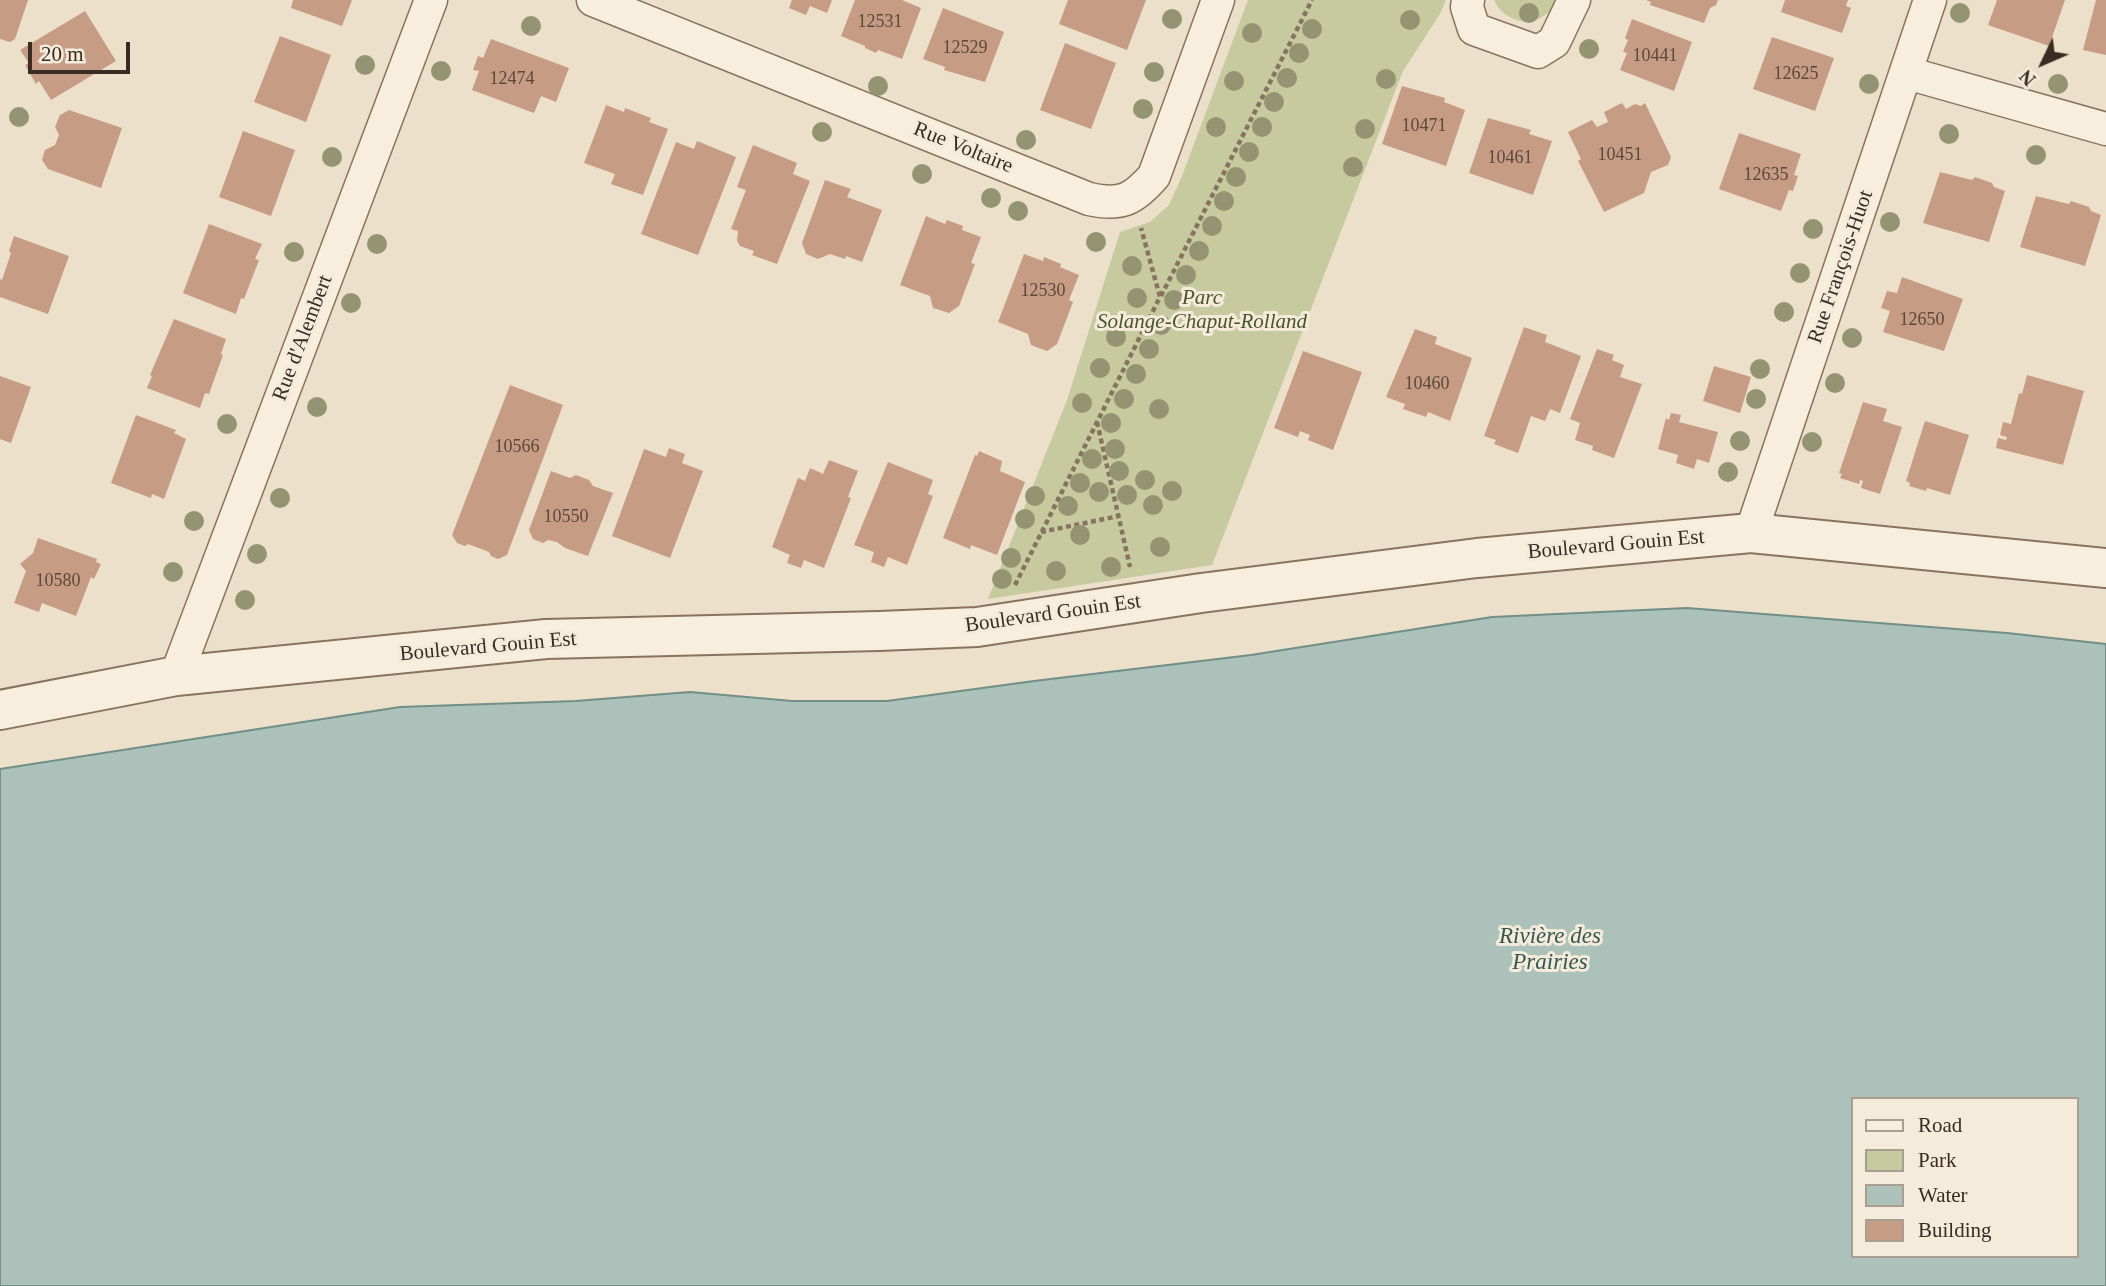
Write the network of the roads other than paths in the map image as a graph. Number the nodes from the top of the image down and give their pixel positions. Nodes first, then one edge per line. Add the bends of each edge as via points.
1 (431, 0) edge
2 (593, 0) edge
3 (1218, 0) edge
4 (1468, 0) edge
5 (1574, 0) edge
6 (1930, 0) edge
7 (1907, 73) junction
8 (2106, 129) edge
9 (1751, 533) junction
10 (2106, 568) edge
11 (176, 676) junction
12 (0, 710) edge

1 - 11 street, Rue d'Alembert
2 - 3 street, Rue Voltaire via 1108,203 1126,200 1154,176
4 - 5 street via 1474,29 1538,52 1555,42
6 - 7 street, Rue François-Huot
7 - 8 street
7 - 9 street, Rue François-Huot
9 - 10 street, Boulevard Gouin Est
9 - 11 street, Boulevard Gouin Est via 1477,558 977,626 546,639
11 - 12 street, Boulevard Gouin Est

